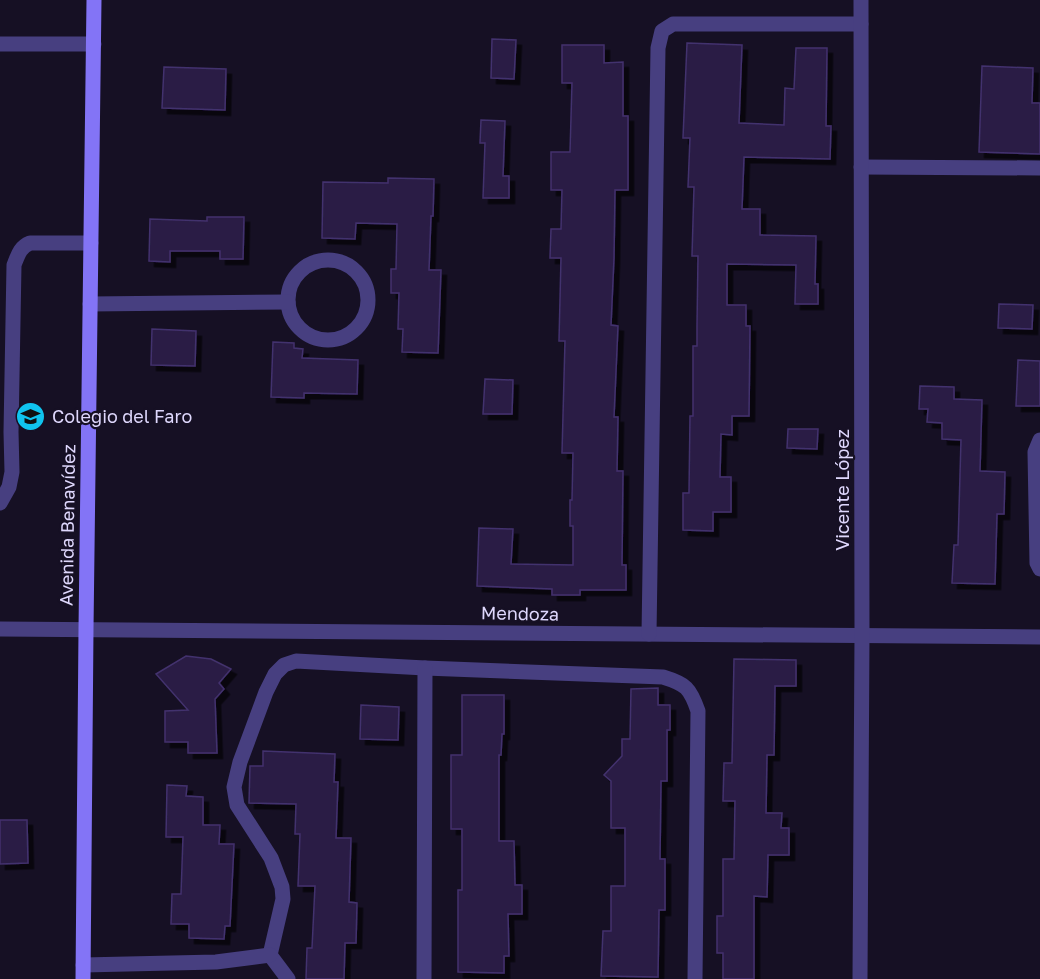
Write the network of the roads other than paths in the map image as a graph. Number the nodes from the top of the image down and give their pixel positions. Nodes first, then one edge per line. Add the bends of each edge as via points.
1 (94, 0) edge
2 (861, 0) edge
3 (861, 24) junction
4 (0, 44) edge
5 (94, 44) junction
6 (861, 167) junction
7 (1040, 168) edge
8 (91, 243) junction
9 (288, 302) junction
10 (90, 304) junction
11 (1040, 440) edge
12 (0, 503) edge
13 (1040, 569) edge
14 (0, 629) edge
15 (86, 629) junction
16 (649, 634) junction
17 (862, 635) junction
18 (1040, 637) edge
19 (425, 668) junction
20 (270, 955) junction
21 (83, 972) edge
22 (288, 979) edge
23 (424, 979) edge
24 (695, 979) edge
25 (860, 979) edge

1 - 5 main road, Avenida Benavídez
2 - 3 street, Vicente López
3 - 6 street, Vicente López
3 - 16 street via 673,24 662,31 658,48
4 - 5 street
5 - 8 main road, Avenida Benavídez
6 - 7 street
6 - 17 street, Vicente López
8 - 10 main road, Avenida Benavídez
8 - 12 street via 30,243 19,252 14,265 12,472
9 - 9 street via 291,316 304,331 323,339 336,339 360,325 368,299 360,275 339,261 327,260 303,268 294,278
9 - 10 street
10 - 15 main road, Avenida Benavídez
11 - 13 street via 1035,452
14 - 15 street, Mendoza
15 - 16 street, Mendoza
15 - 21 main road, Avenida Benavídez
16 - 17 street, Mendoza
17 - 18 street, Mendoza
17 - 25 street, Vicente López
19 - 20 street via 296,661 275,674 234,787 237,805 271,858 282,887 283,899
19 - 23 street
19 - 24 street via 663,677 686,687 698,711
20 - 21 street
20 - 22 street

